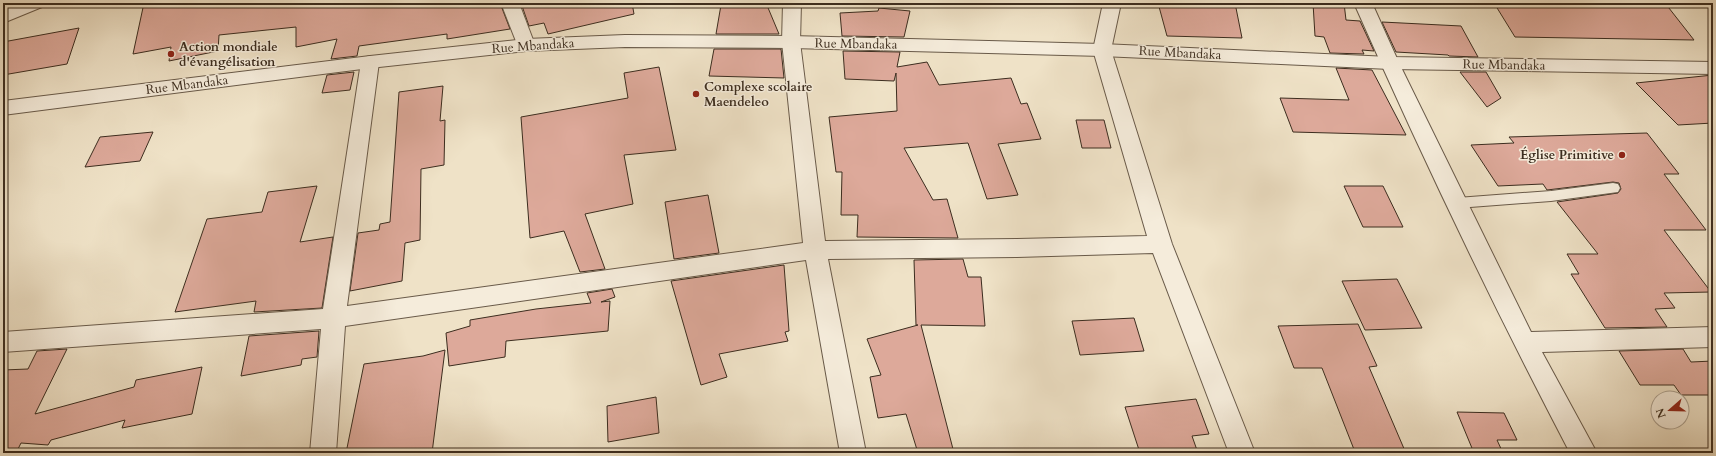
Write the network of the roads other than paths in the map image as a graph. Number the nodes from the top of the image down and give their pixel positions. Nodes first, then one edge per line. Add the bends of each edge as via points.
1 (36, 3) edge
2 (510, 3) edge
3 (792, 3) edge
4 (1112, 3) edge
5 (1363, 3) edge
6 (3, 17) edge
7 (791, 42) junction
8 (526, 45) junction
9 (1102, 50) junction
10 (370, 62) junction
11 (1390, 63) junction
12 (1713, 68) edge
13 (3, 108) edge
14 (1613, 188) dead end
15 (1457, 203) junction
16 (1161, 244) junction
17 (815, 250) junction
18 (334, 318) junction
19 (1713, 337) edge
20 (3, 342) edge
21 (1524, 342) junction
22 (323, 453) edge
23 (853, 453) edge
24 (1242, 453) edge
25 (1584, 453) edge

1 - 6 street
2 - 8 street
3 - 7 street
4 - 9 street
5 - 11 street
7 - 8 street, Rue Mbandaka via 625,41
7 - 9 street, Rue Mbandaka
7 - 17 street
8 - 10 street, Rue Mbandaka
9 - 11 street, Rue Mbandaka
9 - 16 street
10 - 13 street, Rue Mbandaka
10 - 18 street
11 - 12 street, Rue Mbandaka
11 - 15 street
14 - 15 lane via 1552,196
15 - 21 street
16 - 17 street
16 - 24 street
17 - 18 street
17 - 23 street
18 - 20 street
18 - 22 street
19 - 21 street
21 - 25 street

